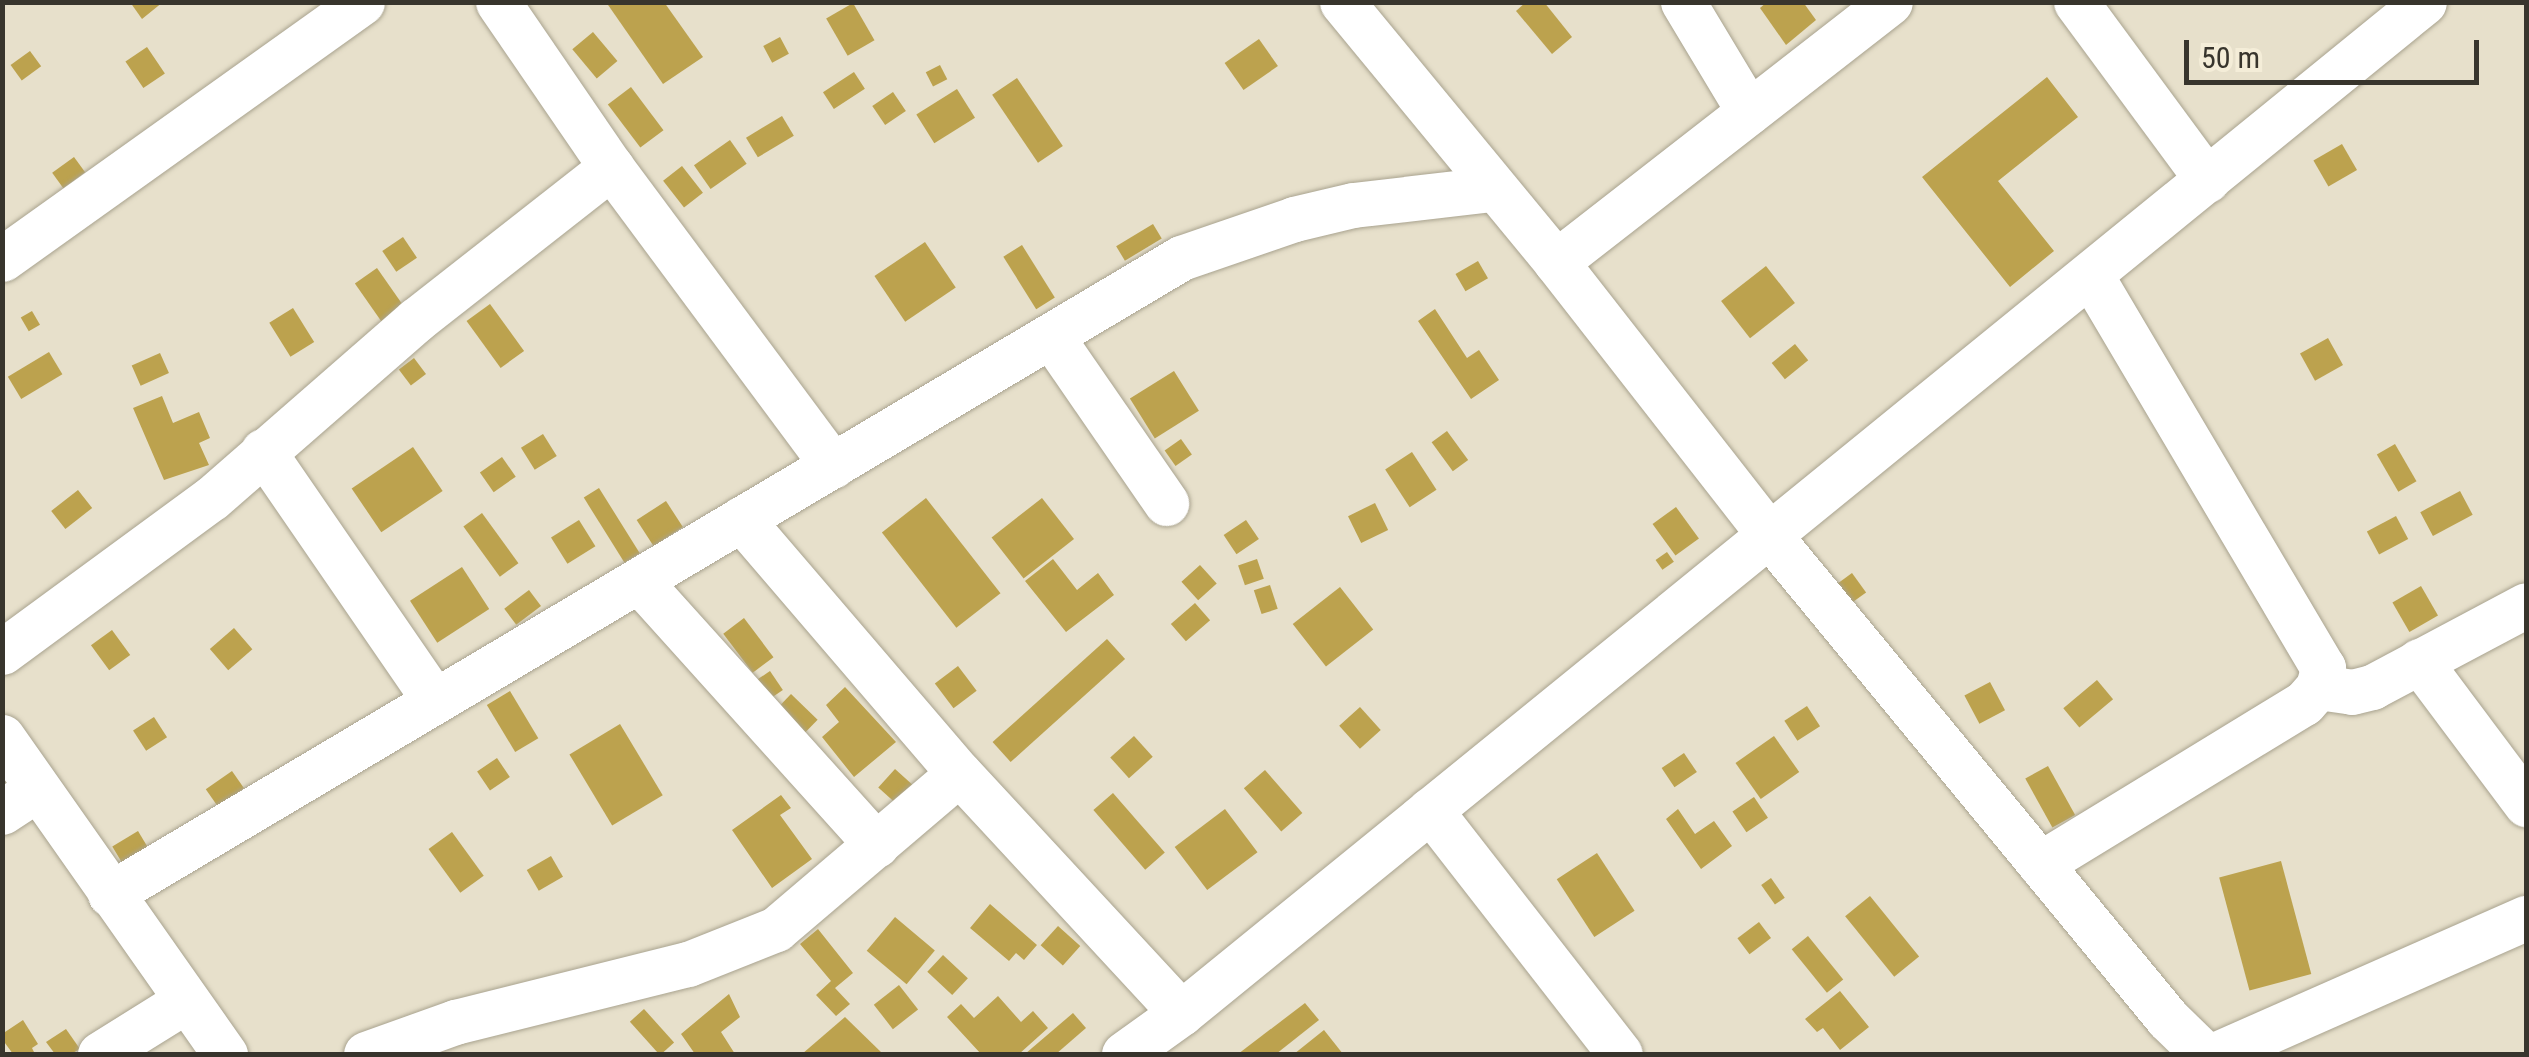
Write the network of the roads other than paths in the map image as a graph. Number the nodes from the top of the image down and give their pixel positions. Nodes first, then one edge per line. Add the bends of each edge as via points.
1 (362, 2) edge
2 (498, 2) edge
3 (1342, 2) edge
4 (1683, 2) edge
5 (1890, 2) edge
6 (2076, 2) edge
7 (2424, 2) edge
8 (1749, 112) junction
9 (611, 167) junction
10 (2207, 180) junction
11 (1492, 190) junction
12 (2, 260) edge
13 (1556, 262) junction
14 (2091, 275) junction
15 (1051, 336) junction
16 (263, 451) junction
17 (832, 466) junction
18 (1166, 503) dead end
19 (742, 519) junction
20 (1769, 534) junction
21 (639, 580) junction
22 (2526, 605) edge
23 (2, 652) edge
24 (2419, 660) junction
25 (2318, 688) junction
26 (435, 702) junction
27 (2, 737) edge
28 (959, 773) junction
29 (20, 800) edge
30 (2526, 804) edge
31 (1430, 810) junction
32 (878, 845) junction
33 (2040, 864) junction
34 (110, 894) junction
35 (2526, 918) edge
36 (185, 1000) junction
37 (1154, 1040) edge
38 (2198, 1052) edge
39 (100, 1054) edge
40 (225, 1054) edge
41 (366, 1054) edge
42 (1620, 1054) edge

1 - 12 street
2 - 9 street
3 - 11 street
4 - 8 street
5 - 8 street
6 - 10 street
7 - 10 street
8 - 13 street
9 - 16 street
9 - 17 street
10 - 14 street
11 - 13 street
11 - 15 street via 1353,205 1237,237 1181,258
13 - 20 street
14 - 20 street
14 - 25 street via 2317,657 2323,668
15 - 17 street
15 - 18 street
16 - 23 street via 138,556
16 - 26 street
17 - 19 street
19 - 21 street
19 - 28 street
20 - 31 street
20 - 33 street
21 - 26 street
21 - 32 street
22 - 24 street
24 - 25 street via 2362,690
24 - 30 street
25 - 33 street via 2304,703
26 - 34 street
27 - 29 street
28 - 32 street
28 - 37 street
29 - 34 street
31 - 37 street
31 - 42 street
32 - 41 street via 776,929 733,948 626,982 455,1022
33 - 38 street
34 - 36 street
35 - 38 street
36 - 39 street
36 - 40 street

